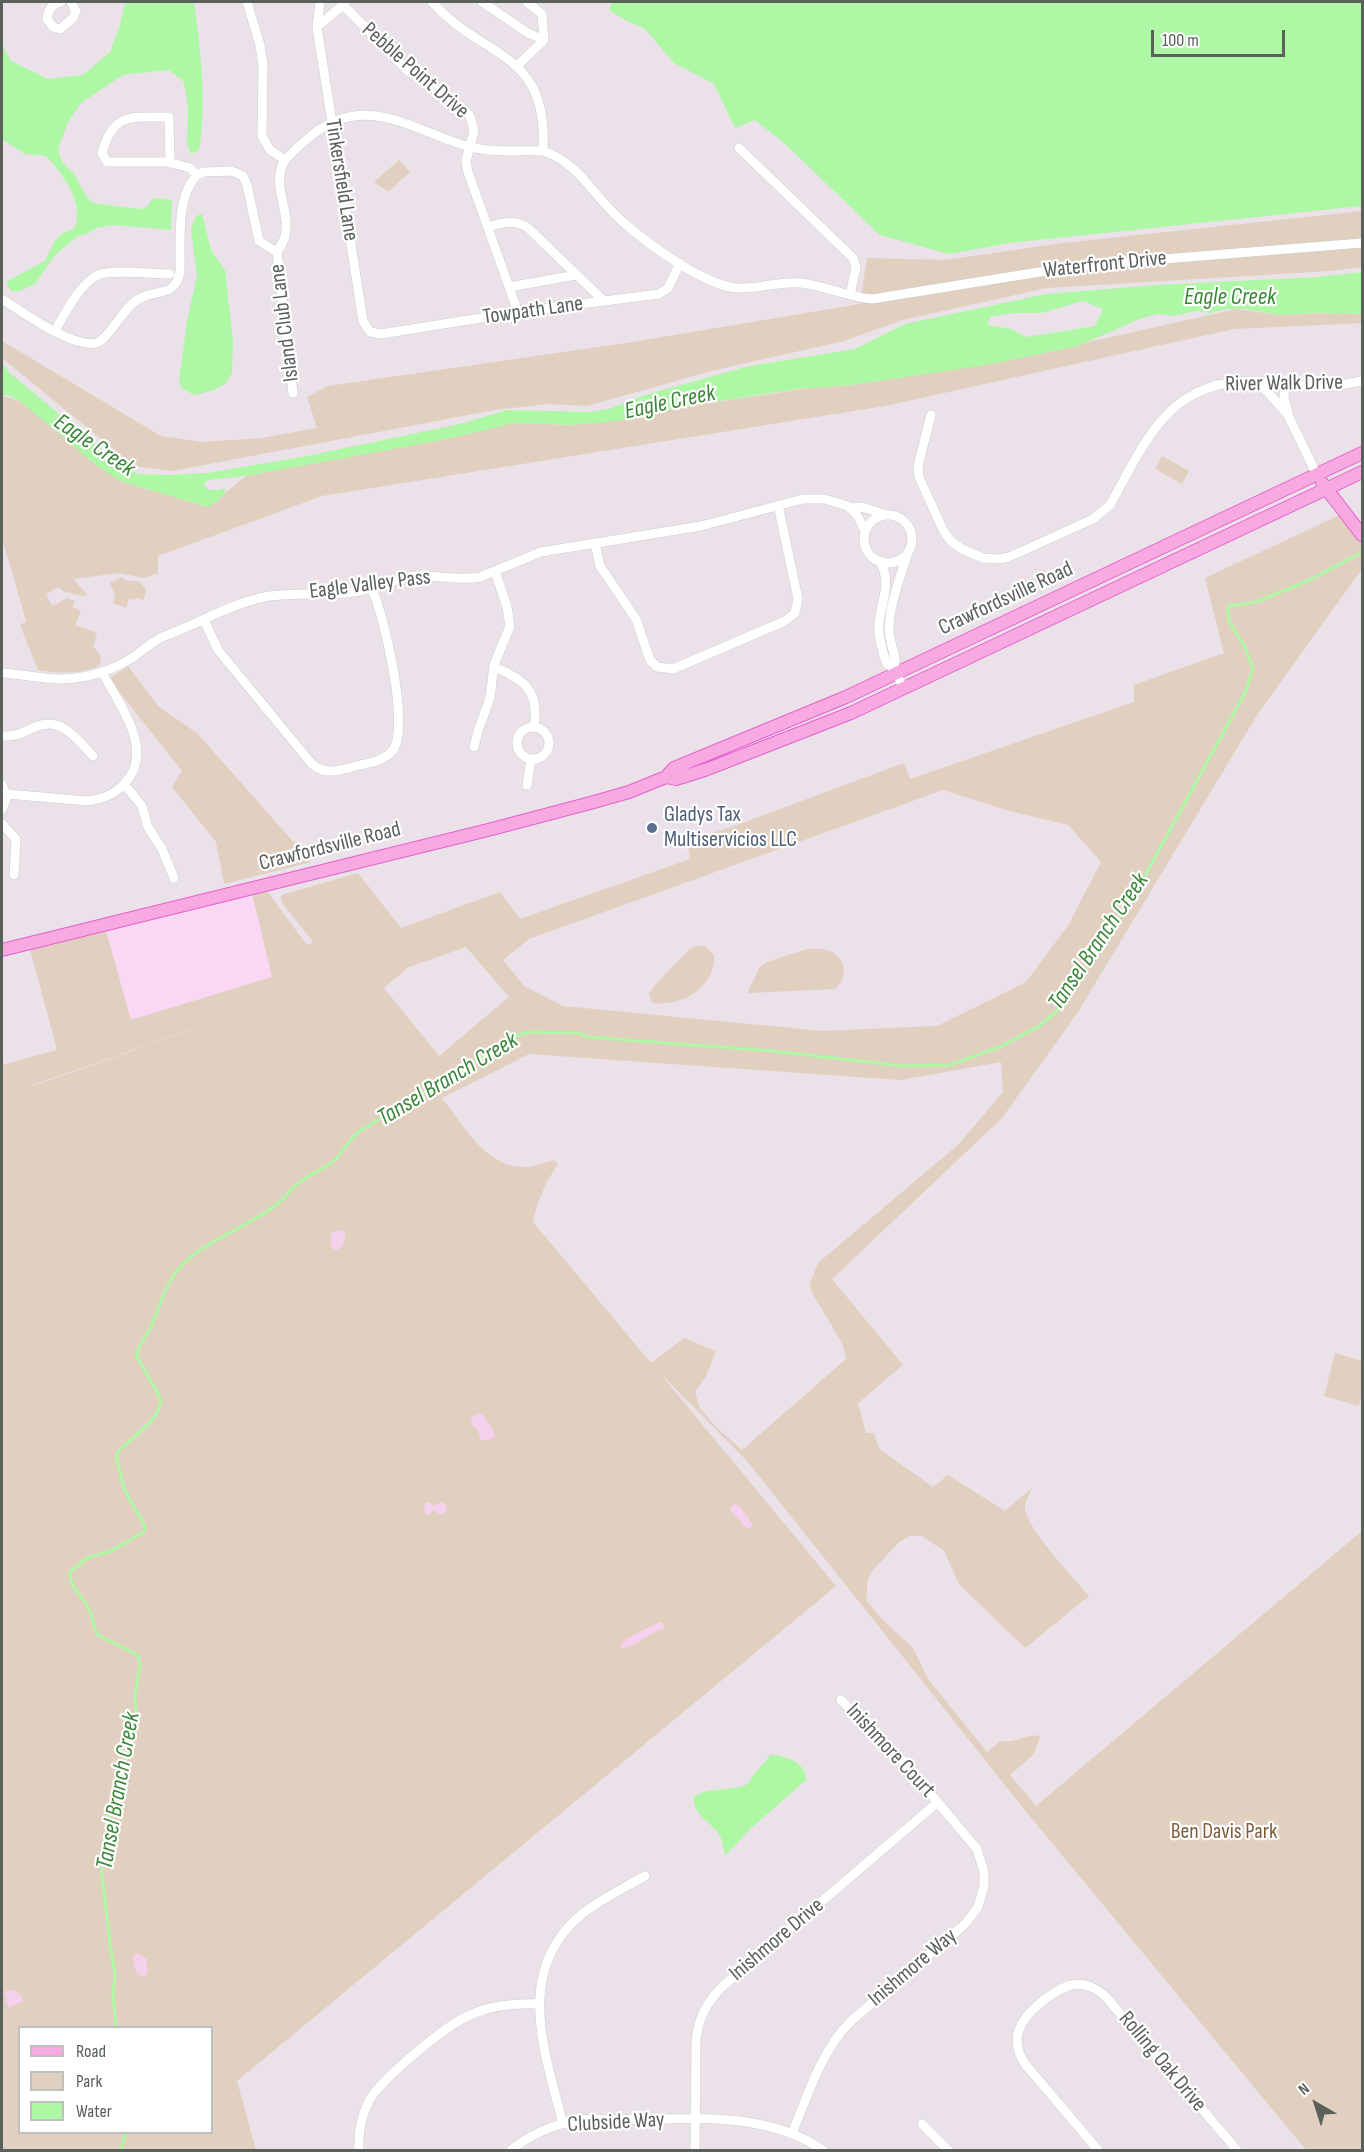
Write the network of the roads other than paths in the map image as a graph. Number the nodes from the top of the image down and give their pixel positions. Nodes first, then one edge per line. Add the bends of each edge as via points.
1 (62, 2) edge
2 (71, 2) edge
3 (247, 2) edge
4 (320, 2) edge
5 (432, 2) edge
6 (482, 2) edge
7 (527, 2) edge
8 (345, 3) edge
9 (317, 27) junction
10 (544, 40) junction
11 (517, 66) junction
12 (332, 122) junction
13 (469, 147) junction
14 (739, 148) dead end
15 (543, 151) junction
16 (285, 160) junction
17 (170, 163) junction
18 (197, 175) junction
19 (488, 227) junction
20 (1362, 243) edge
21 (277, 252) junction
22 (680, 263) junction
23 (170, 274) dead end
24 (576, 275) junction
25 (509, 287) junction
26 (850, 295) junction
27 (2, 299) edge
28 (604, 301) junction
29 (518, 312) junction
30 (55, 331) junction
31 (369, 332) joint
32 (1258, 381) junction
33 (1362, 381) edge
34 (1285, 383) junction
35 (293, 393) dead end
36 (1288, 415) junction
37 (931, 416) dead end
38 (1362, 453) edge
39 (1362, 472) edge
40 (1317, 475) junction
41 (1326, 489) junction
42 (778, 505) junction
43 (852, 508) junction
44 (887, 515) junction
45 (865, 531) junction
46 (1361, 533) edge
47 (595, 543) junction
48 (910, 547) junction
49 (880, 561) junction
50 (495, 571) junction
51 (371, 587) junction
52 (204, 620) junction
53 (494, 667) junction
54 (896, 671) junction
55 (102, 672) junction
56 (2, 673) edge
57 (904, 689) junction
58 (534, 727) junction
59 (2, 735) edge
60 (474, 747) dead end
61 (93, 756) dead end
62 (531, 759) junction
63 (666, 777) junction
64 (2, 784) edge
65 (123, 785) junction
66 (527, 785) dead end
67 (6, 794) junction
68 (2, 809) edge
69 (2, 824) edge
70 (14, 875) dead end
71 (174, 878) dead end
72 (2, 950) edge
73 (841, 1700) dead end
74 (938, 1802) junction
75 (645, 1876) dead end
76 (538, 2004) junction
77 (695, 2120) junction
78 (563, 2124) junction
79 (922, 2124) dead end
80 (792, 2133) junction
81 (359, 2151) edge
82 (511, 2151) edge
83 (695, 2151) edge
84 (823, 2151) edge
85 (948, 2151) edge
86 (1098, 2151) edge
87 (1237, 2151) edge

1 - 2 street via 48,10 47,19 60,29 76,11
3 - 16 street via 262,57 262,136 270,150
4 - 9 street
5 - 11 street via 457,25
6 - 10 street
7 - 10 street via 542,14
8 - 9 street
8 - 13 street, Pebble Point Drive via 407,70 467,112 474,127
9 - 12 street, Tinkersfield Lane
10 - 11 street
11 - 15 street via 539,102 544,126
12 - 13 street, Waterfront Drive via 355,115 376,115
12 - 16 street, Waterfront Drive
12 - 31 street, Tinkersfield Lane via 363,321
13 - 15 street, Waterfront Drive
13 - 19 street, Pebble Point Drive via 468,172
14 - 26 street via 853,258 856,263
15 - 22 street, Waterfront Drive via 572,167 624,224
16 - 21 street via 280,174 286,233
17 - 17 street via 108,162 102,153 117,123 126,118 169,117
17 - 18 street via 190,168
18 - 21 street via 232,171 243,176 259,241
18 - 30 street via 183,206 180,274 174,285 136,300 104,339 94,344
19 - 24 street via 519,222
19 - 25 street, Pebble Point Drive
20 - 26 street, Waterfront Drive via 1102,264 872,299
21 - 35 street, Island Club Lane
22 - 26 street, Waterfront Drive via 707,280 730,287 801,283
22 - 28 street, Towpath Lane via 667,290
23 - 30 street via 98,274 81,290
24 - 25 street
24 - 28 street
25 - 29 street, Pebble Point Drive
27 - 30 street
28 - 29 street, Towpath Lane
29 - 31 street, Towpath Lane via 381,334
32 - 34 street, River Walk Drive
32 - 36 street
32 - 37 street, River Walk Drive via 1212,386 1181,402 1152,431 1105,511 1000,559 983,558 962,549 939,523 918,471
33 - 34 street, River Walk Drive via 1325,387
34 - 36 street
36 - 40 street
38 - 40 main road, Crawfordsville Road
39 - 41 main road, Crawfordsville Road
40 - 41 main road
40 - 54 main road, Crawfordsville Road
41 - 46 main road
41 - 57 main road, Crawfordsville Road
42 - 43 street, Eagle Valley Pass via 816,499
42 - 47 street, Eagle Valley Pass via 711,524
42 - 47 street via 798,599 796,610 788,620 676,669 665,670 649,658 636,619 600,566
43 - 44 street, Eagle Valley Pass
43 - 45 street
44 - 45 street via 872,521
44 - 48 street, Eagle Valley Pass via 908,526
45 - 49 street via 867,550
47 - 50 street, Eagle Valley Pass via 541,552
48 - 49 street via 896,561
48 - 54 street via 889,622
49 - 54 street via 887,587 879,636 886,664
50 - 51 street, Eagle Valley Pass via 463,579 398,578
50 - 53 street via 510,626
51 - 52 street, Eagle Valley Pass via 341,593 265,597
51 - 52 street via 391,661 397,742 383,758 336,771 328,772 312,764 218,650
52 - 55 street, Eagle Valley Pass via 162,637
53 - 58 street via 517,677 528,688 536,707
53 - 60 street via 490,698
54 - 57 street
54 - 63 main road, Crawfordsville Road via 836,702 674,768
55 - 56 street, Eagle Valley Pass via 62,679
55 - 65 street via 136,740 135,764
57 - 63 main road, Crawfordsville Road via 735,759 676,779
58 - 62 street via 523,731 517,741 520,753
58 - 62 street via 545,733 549,744 544,755
59 - 61 street via 19,735 45,724 58,725
62 - 66 street
63 - 72 main road, Crawfordsville Road via 629,792 488,830
64 - 67 street
65 - 67 street via 108,796 87,801
65 - 71 street via 142,806 148,827
67 - 68 street
69 - 70 street via 16,839
73 - 74 street, Inishmore Court via 897,1754
74 - 77 street, Inishmore Drive via 715,1994 696,2033
74 - 80 street, Inishmore Way via 979,1853 984,1874 979,1904 965,1924 843,2028 828,2050
75 - 76 street via 592,1906 568,1928 545,1967
76 - 78 street via 540,2030
76 - 81 street via 492,2008 470,2015 442,2032 375,2092 364,2112
77 - 78 street, Clubside Way via 591,2119
77 - 80 street, Clubside Way via 728,2119
77 - 83 street, Inishmore Drive
78 - 82 street, Clubside Way via 531,2136
79 - 85 street
80 - 84 street, Clubside Way
86 - 87 street, Rolling Oak Drive via 1023,2062 1017,2044 1019,2028 1028,2013 1059,1989 1079,1984 1096,1989 1109,1999

